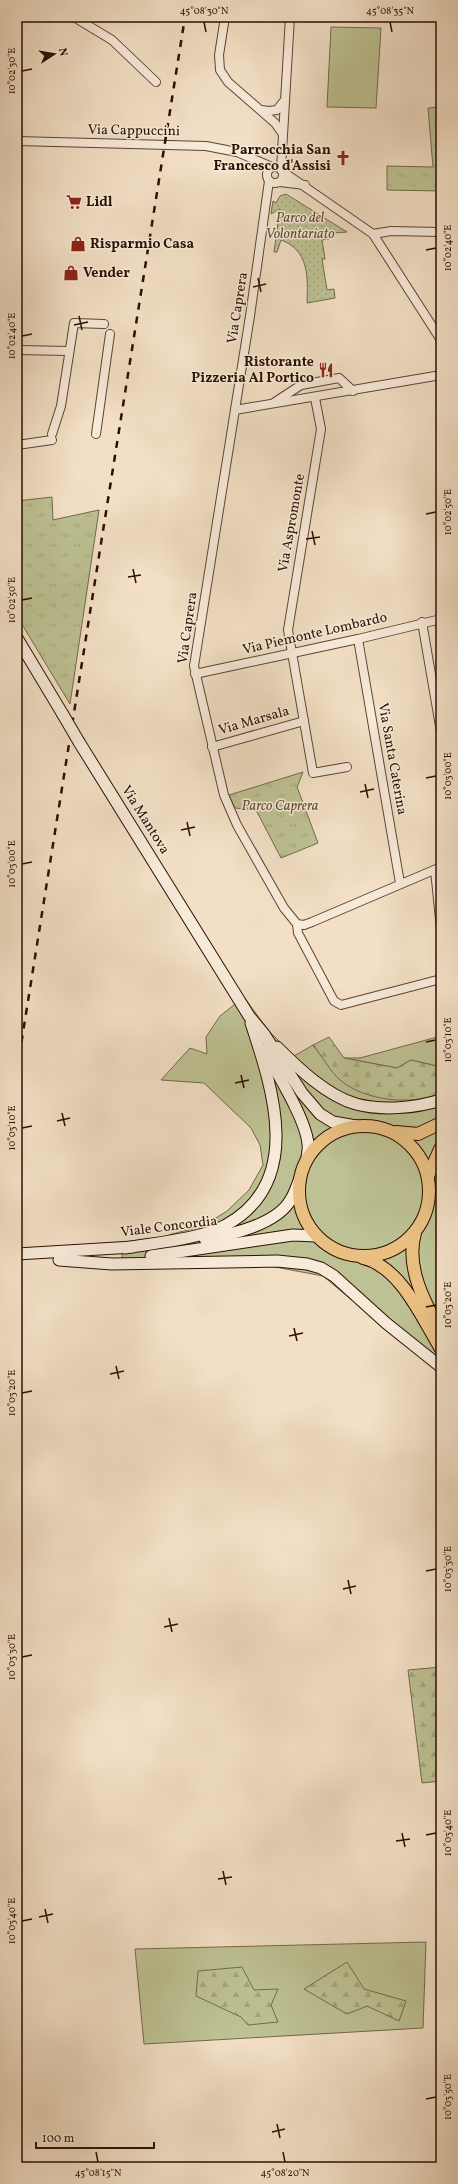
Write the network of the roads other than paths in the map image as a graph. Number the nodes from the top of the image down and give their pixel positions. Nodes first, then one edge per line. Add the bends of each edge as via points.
1 (74, 17) edge
2 (225, 17) edge
3 (290, 17) edge
4 (87, 19) edge
5 (156, 82) dead end
6 (285, 99) junction
7 (261, 110) junction
8 (282, 133) junction
9 (17, 142) edge
10 (249, 156) junction
11 (278, 168) junction
12 (273, 181) junction
13 (305, 185) junction
14 (441, 232) edge
15 (373, 234) junction
16 (104, 324) dead end
17 (110, 334) dead end
18 (441, 340) edge
19 (17, 350) edge
20 (69, 351) junction
21 (441, 375) edge
22 (353, 391) junction
23 (315, 398) junction
24 (273, 404) junction
25 (235, 410) junction
26 (96, 434) dead end
27 (17, 445) edge
28 (441, 619) edge
29 (422, 622) junction
30 (17, 638) edge
31 (358, 640) junction
32 (292, 653) junction
33 (195, 674) junction
34 (304, 721) junction
35 (441, 732) edge
36 (212, 747) junction
37 (347, 767) dead end
38 (438, 868) edge
39 (400, 883) junction
40 (297, 924) junction
41 (441, 929) edge
42 (441, 978) edge
43 (249, 1016) junction
44 (253, 1029) junction
45 (264, 1034) junction
46 (441, 1100) edge
47 (441, 1123) edge
48 (356, 1126) junction
49 (396, 1132) junction
50 (441, 1147) edge
51 (307, 1159) junction
52 (428, 1176) junction
53 (300, 1179) junction
54 (415, 1232) junction
55 (317, 1236) junction
56 (125, 1248) junction
57 (17, 1255) edge
58 (354, 1256) junction
59 (59, 1260) junction
60 (441, 1333) edge
61 (441, 1349) edge
62 (441, 1367) edge

1 - 4 street
2 - 7 street via 219,55 220,70 228,82
3 - 6 street
4 - 5 street
6 - 7 street via 277,110
6 - 8 street
7 - 8 street
8 - 11 street
9 - 10 street, Via Cappuccini via 206,146 225,148
10 - 11 street, Via Cappuccini
10 - 12 street, Via Cappuccini
11 - 12 street via 268,171
11 - 12 street, Via Caprera via 284,176
11 - 13 street, Via Cappuccini
12 - 13 street
12 - 25 street, Via Caprera
13 - 15 street, Via Cappuccini
14 - 15 street via 391,230
15 - 18 street
16 - 20 street via 74,323
17 - 26 street
19 - 20 street
20 - 27 street via 61,406 52,437
21 - 22 street
22 - 23 street
22 - 24 street via 339,378 301,385
23 - 24 street
23 - 32 street, Via Aspromonte via 321,429 289,621
24 - 25 street
25 - 33 street, Via Caprera via 199,632
28 - 29 street, Via Piemonte Lombardo
29 - 31 street, Via Piemonte Lombardo
29 - 35 street
30 - 43 main road, Via Mantova, bridge
31 - 32 street, Via Piemonte Lombardo
31 - 39 street, Via Santa Caterina
32 - 33 street, Via Piemonte Lombardo
32 - 34 street, Via Aspromonte
33 - 36 street, Via Caprera
34 - 36 street, Via Marsala
34 - 37 street, Via Aspromonte via 313,773
36 - 40 street, Via Caprera via 224,795 237,825 284,908
38 - 39 street
38 - 41 street
39 - 40 street via 312,922
40 - 42 street via 298,933 334,1001 341,1005
43 - 44 main road
43 - 45 main road
44 - 51 main road via 295,1108 309,1145
44 - 56 main road via 272,1098 277,1137 275,1160 259,1197 226,1225 211,1231
45 - 46 main road via 323,1086 355,1104 397,1107
45 - 48 main road via 302,1093 320,1114 333,1122
47 - 49 main road via 418,1134
48 - 49 main road
48 - 51 main road via 327,1137
49 - 52 main road via 416,1151
50 - 52 main road
51 - 53 main road
52 - 54 main road via 429,1201
53 - 55 main road via 302,1209
53 - 56 main road, Viale Concordia via 291,1200 283,1209 261,1223 210,1238
54 - 58 main road via 405,1242 388,1252
54 - 60 main road via 411,1246 412,1260 427,1306
55 - 58 main road via 334,1249
55 - 59 main road, Viale Concordia via 293,1234 158,1256
56 - 57 main road, Viale Concordia
57 - 59 main road, Viale Concordia
58 - 61 main road via 373,1260 397,1278
59 - 62 main road via 112,1264 277,1261 307,1264 321,1268 334,1276 386,1323

